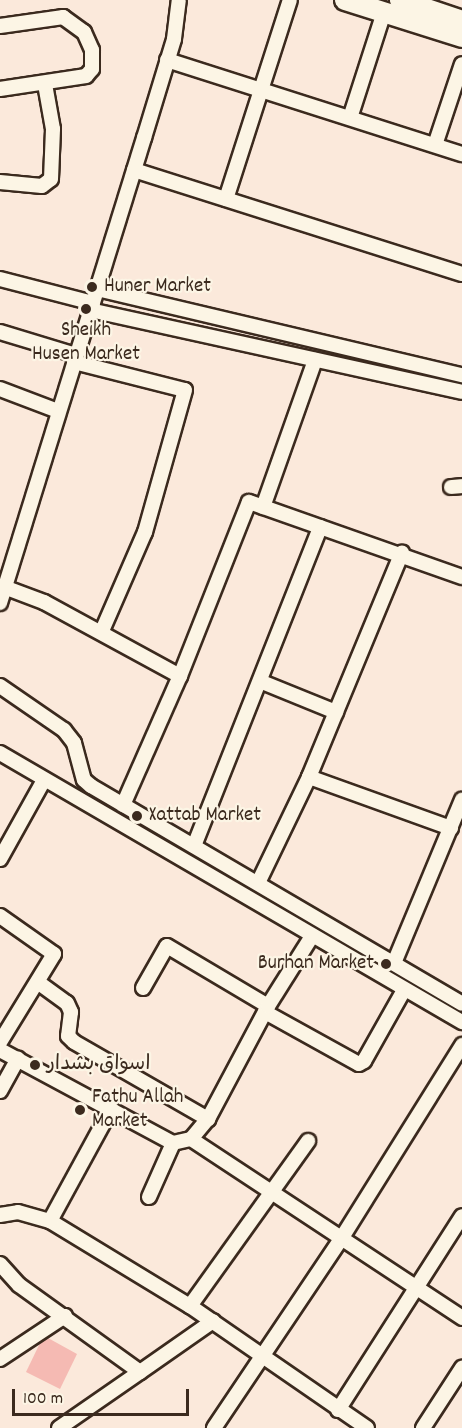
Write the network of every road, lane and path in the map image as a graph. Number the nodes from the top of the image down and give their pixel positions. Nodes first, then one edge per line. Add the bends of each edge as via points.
1 (179, 0) edge
2 (290, 0) edge
3 (345, 0) edge
4 (400, 0) edge
5 (384, 12) junction
6 (462, 21) edge
7 (0, 26) edge
8 (462, 37) edge
9 (167, 60) junction
10 (462, 64) edge
11 (45, 84) junction
12 (0, 89) edge
13 (261, 90) junction
14 (350, 118) junction
15 (435, 145) junction
16 (462, 154) edge
17 (134, 170) junction
18 (0, 182) edge
19 (226, 199) junction
20 (462, 274) edge
21 (0, 279) edge
22 (93, 301) junction
23 (0, 332) edge
24 (75, 358) junction
25 (315, 360) junction
26 (462, 375) edge
27 (0, 389) edge
28 (462, 392) edge
29 (58, 411) junction
30 (263, 507) junction
31 (320, 527) junction
32 (402, 553) junction
33 (462, 577) edge
34 (4, 587) junction
35 (0, 603) edge
36 (102, 632) junction
37 (180, 676) junction
38 (262, 682) junction
39 (0, 686) edge
40 (336, 712) junction
41 (0, 753) edge
42 (81, 774) junction
43 (309, 777) junction
44 (44, 780) junction
45 (68, 794) junction
46 (462, 801) edge
47 (123, 805) junction
48 (451, 828) junction
49 (194, 846) junction
50 (0, 859) edge
51 (258, 883) junction
52 (0, 916) edge
53 (312, 936) junction
54 (394, 963) junction
55 (39, 983) junction
56 (143, 988) dead end
57 (404, 990) junction
58 (462, 1004) edge
59 (267, 1009) junction
60 (462, 1022) edge
61 (0, 1042) edge
62 (462, 1045) edge
63 (0, 1050) edge
64 (18, 1059) junction
65 (0, 1091) edge
66 (111, 1109) junction
67 (208, 1119) junction
68 (190, 1139) junction
69 (308, 1141) dead end
70 (173, 1143) junction
71 (272, 1196) junction
72 (149, 1197) dead end
73 (0, 1215) edge
74 (462, 1216) edge
75 (50, 1221) junction
76 (341, 1239) junction
77 (0, 1264) edge
78 (417, 1288) junction
79 (190, 1306) junction
80 (65, 1316) junction
81 (462, 1317) edge
82 (213, 1321) junction
83 (261, 1358) junction
84 (0, 1359) edge
85 (462, 1368) edge
86 (140, 1372) junction
87 (338, 1410) junction
88 (214, 1425) edge
89 (362, 1427) edge
90 (59, 1428) edge
91 (423, 1428) edge

1 - 9 street
2 - 13 street
3 - 5 street
4 - 6 street
5 - 8 street
5 - 14 street
7 - 11 street via 63,17 88,36 92,50 89,74
9 - 13 street
9 - 17 street
10 - 15 street
11 - 12 street
11 - 18 street via 52,129 51,179 42,186
13 - 14 street
13 - 19 street
14 - 15 street
15 - 16 street
17 - 19 street
17 - 22 street
19 - 20 street
21 - 22 street
22 - 24 street
22 - 25 street
22 - 26 street
23 - 24 street
24 - 29 street
24 - 36 street via 185,390 145,532
25 - 28 street
25 - 30 street
27 - 29 street
29 - 34 street
30 - 31 street
30 - 37 street via 249,502
31 - 32 street
31 - 38 street
32 - 33 street
32 - 40 street
34 - 35 street
34 - 36 street via 44,602
36 - 37 street
37 - 47 street
38 - 40 street
38 - 49 street
39 - 42 street via 64,730 74,743
40 - 43 street
41 - 44 street
42 - 45 street
42 - 47 street via 91,786
43 - 48 street
43 - 51 street
44 - 45 street
44 - 50 street
45 - 53 street
46 - 48 street
47 - 49 street
48 - 54 street
49 - 51 street
51 - 54 street
52 - 55 street via 52,951 53,959
53 - 57 street
53 - 59 street
54 - 58 street
55 - 61 street
55 - 67 street via 67,1003 71,1012 68,1036 74,1042
56 - 59 street via 167,946
57 - 59 street via 359,1064
57 - 60 street
59 - 67 street
62 - 76 street
63 - 64 street
64 - 65 street
64 - 66 street
66 - 70 street
66 - 75 street
67 - 68 street
68 - 70 street
68 - 71 street
69 - 71 street
70 - 72 street
71 - 76 street
71 - 79 street
73 - 75 street via 18,1212
74 - 78 street
75 - 79 street
76 - 78 street
76 - 83 street
77 - 80 street via 19,1285
78 - 81 street
78 - 87 street
79 - 82 street
80 - 84 street
80 - 86 street
82 - 83 street
82 - 86 street
83 - 87 street
83 - 88 street
85 - 91 street
86 - 90 street
87 - 89 street

